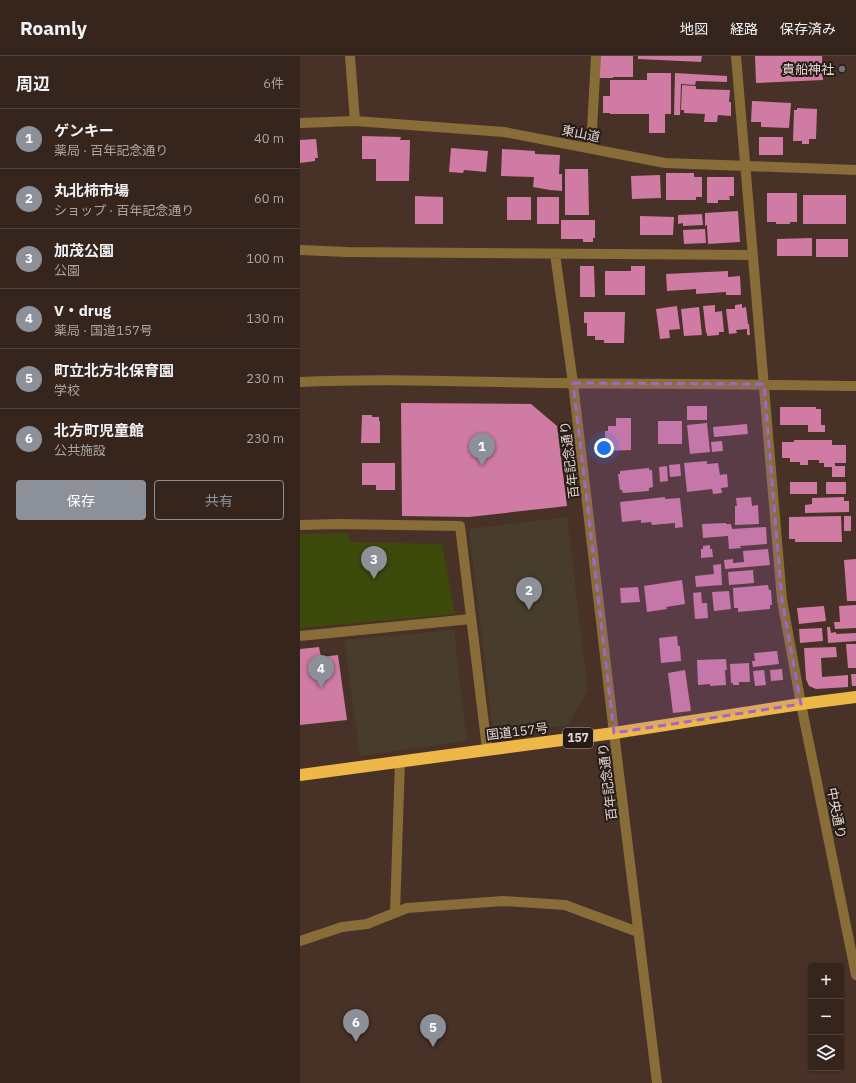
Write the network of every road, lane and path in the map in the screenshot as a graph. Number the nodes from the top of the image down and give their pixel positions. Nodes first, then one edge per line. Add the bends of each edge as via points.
1 (350, 56) edge
2 (596, 56) edge
3 (736, 56) edge
4 (355, 122) junction
5 (300, 123) edge
6 (591, 148) junction
7 (745, 166) junction
8 (856, 170) edge
9 (300, 250) edge
10 (555, 254) junction
11 (752, 255) junction
12 (300, 382) edge
13 (573, 383) junction
14 (764, 384) junction
15 (856, 386) edge
16 (300, 525) edge
17 (471, 619) junction
18 (300, 636) edge
19 (856, 697) edge
20 (801, 704) junction
21 (614, 733) junction
22 (487, 749) junction
23 (400, 761) junction
24 (300, 775) edge
25 (395, 913) junction
26 (638, 932) junction
27 (300, 941) edge
28 (856, 974) edge
29 (657, 1083) edge

1 - 4 street
2 - 6 street
3 - 7 street, 中央通り
4 - 5 street, 東山道
4 - 6 street, 東山道 via 504,132
6 - 7 street, 東山道 via 665,163
7 - 8 street, 東山道
7 - 11 street, 中央通り
9 - 10 street
10 - 11 street
10 - 13 street, 百年記念通り
11 - 14 street, 中央通り
12 - 13 street via 345,380
13 - 14 street
13 - 21 street, 百年記念通り
14 - 15 street
14 - 20 street, 中央通り via 782,600
16 - 17 street via 460,526
17 - 18 street
17 - 22 street
19 - 20 highway, 国道157号 / 157
20 - 21 highway, 国道157号 / 157
20 - 28 street, 中央通り
21 - 22 highway, 国道157号 / 157
21 - 26 street, 百年記念通り
22 - 23 highway, 国道157号 / 157
23 - 24 highway, 国道157号 / 157
23 - 25 street
25 - 26 street via 407,908 503,901 565,905
25 - 27 street via 367,924 342,927
26 - 29 street, 百年記念通り

